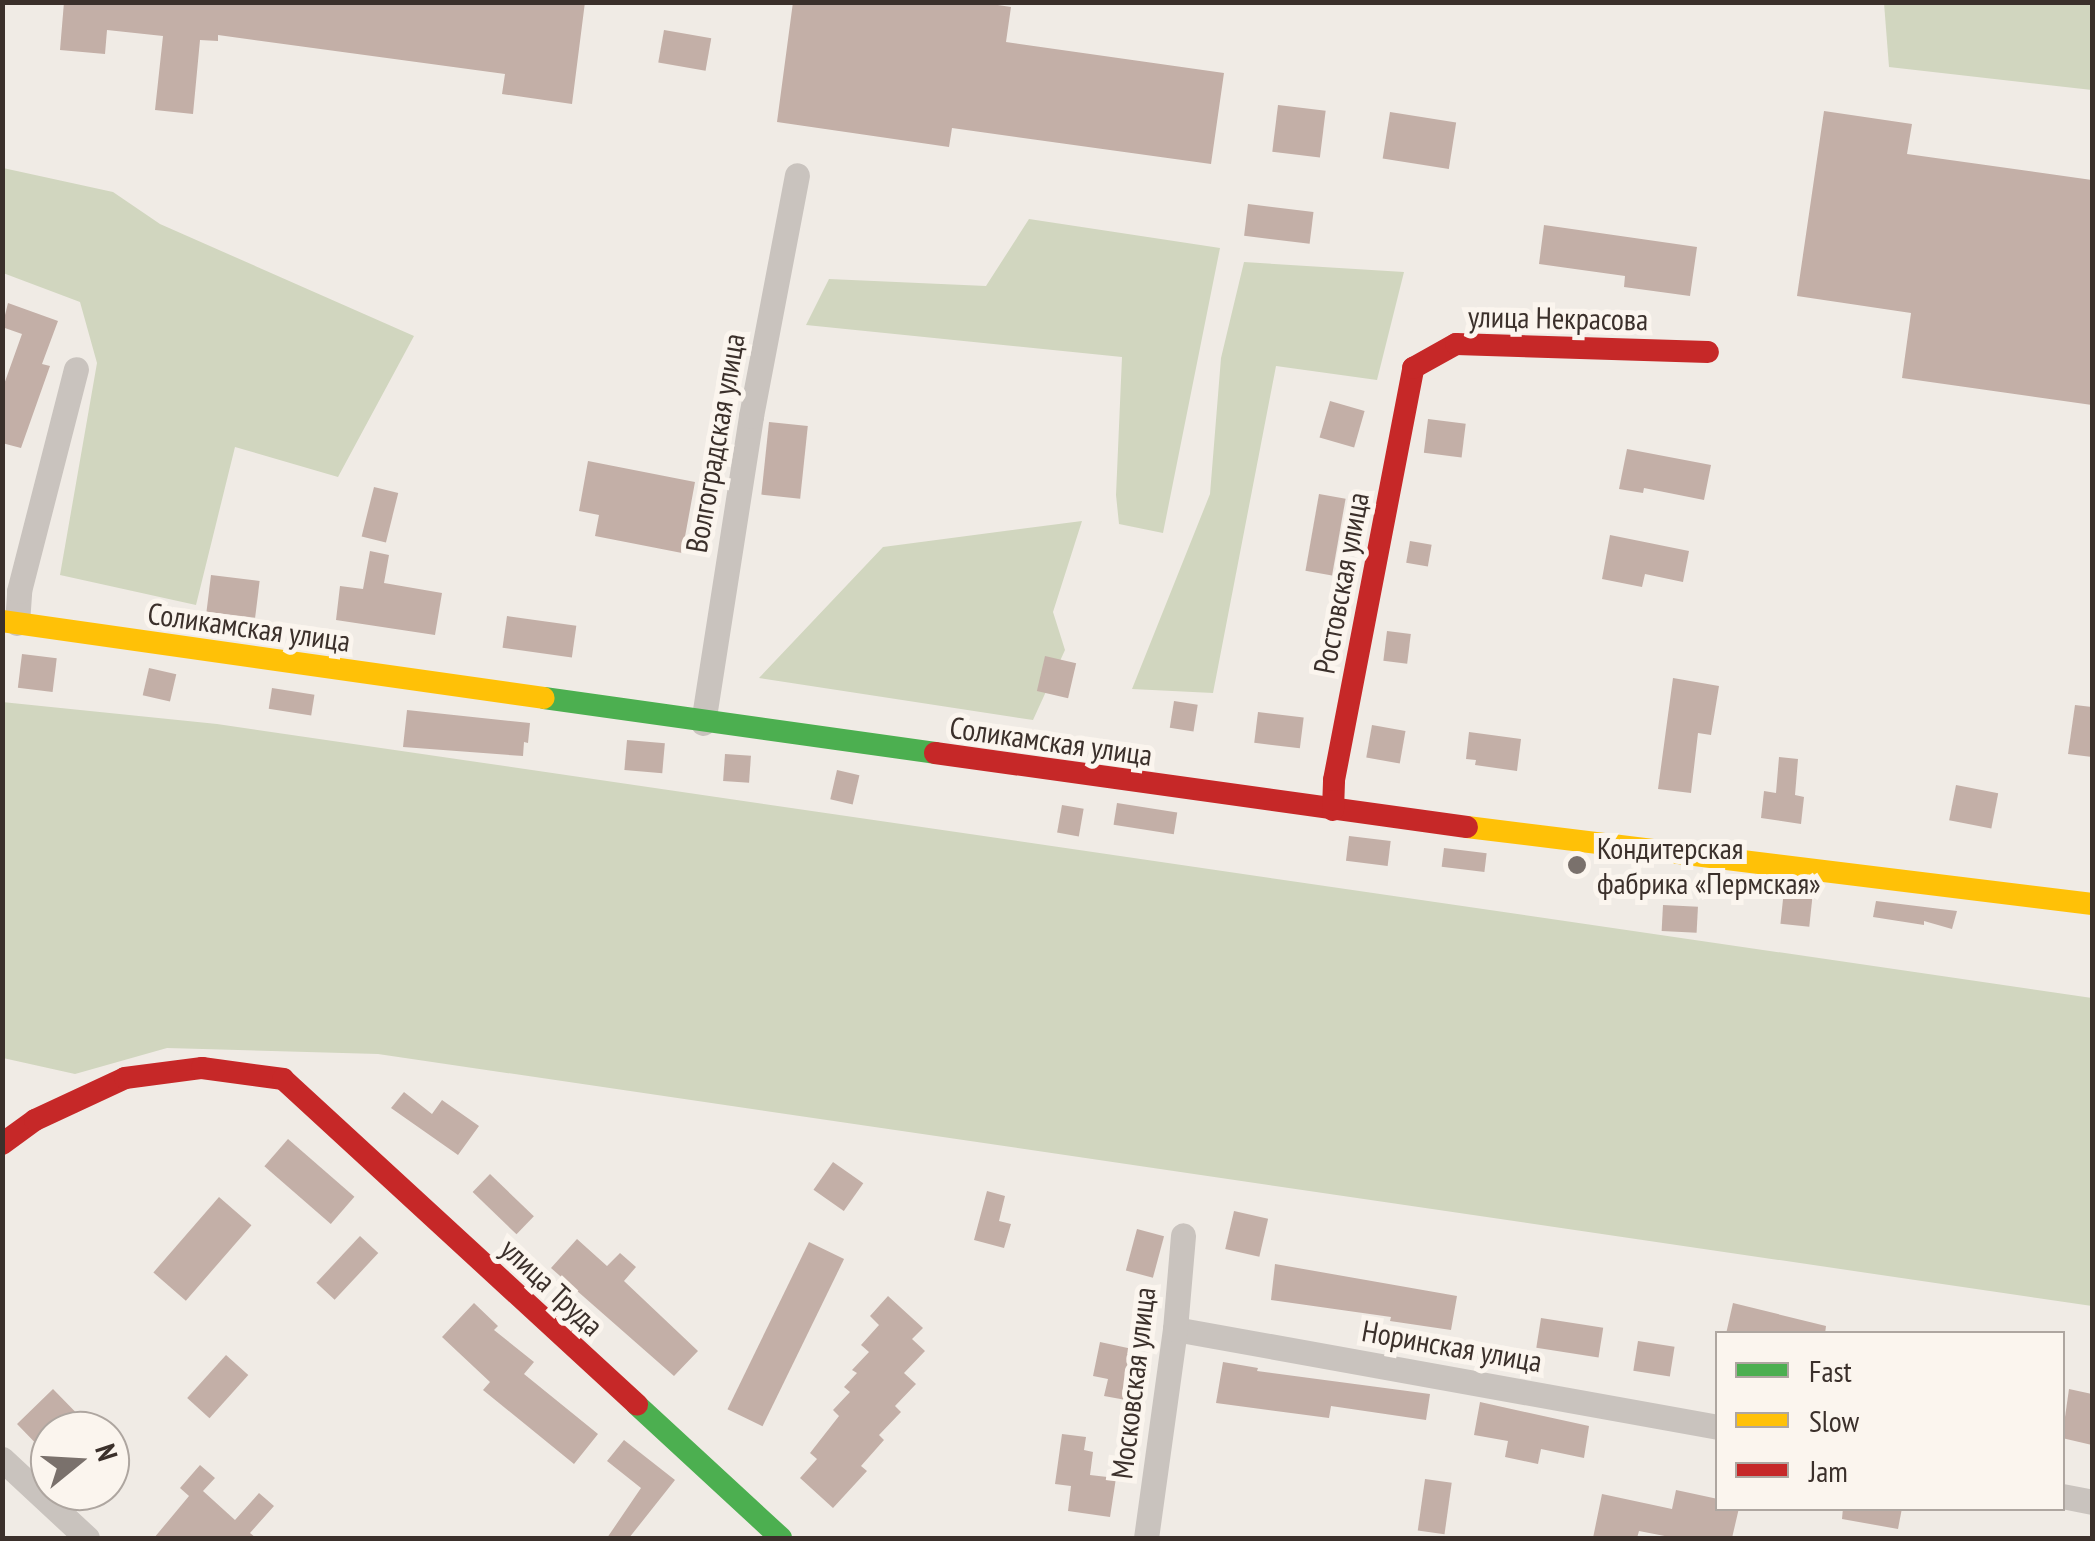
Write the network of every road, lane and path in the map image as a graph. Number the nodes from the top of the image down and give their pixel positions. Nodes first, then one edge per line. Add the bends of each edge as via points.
1 (797, 175) dead end
2 (1708, 352) dead end
3 (1413, 368) joint
4 (76, 369) dead end
5 (10, 622) edge
6 (702, 723) junction
7 (1333, 810) junction
8 (2092, 904) edge
9 (2, 1144) edge
10 (1182, 1235) dead end
11 (1175, 1329) junction
12 (1715, 1426) edge
13 (2, 1460) edge
14 (2065, 1497) edge
15 (2092, 1502) edge
16 (87, 1538) edge
17 (781, 1538) edge
18 (1146, 1538) edge

1 - 6 street, Волгоградская улица via 750,416
2 - 3 main road, улица Некрасова via 1456,344
3 - 7 main road, Ростовская улица
4 - 5 street
5 - 6 main road, Соликамская улица
6 - 7 main road, Соликамская улица
7 - 8 main road, Соликамская улица
9 - 17 main road, улица Труда via 35,1120 125,1078 202,1068 284,1079
10 - 11 street, Московская улица
11 - 12 street, Норинская улица
11 - 18 street, Московская улица
13 - 16 street
14 - 15 street

